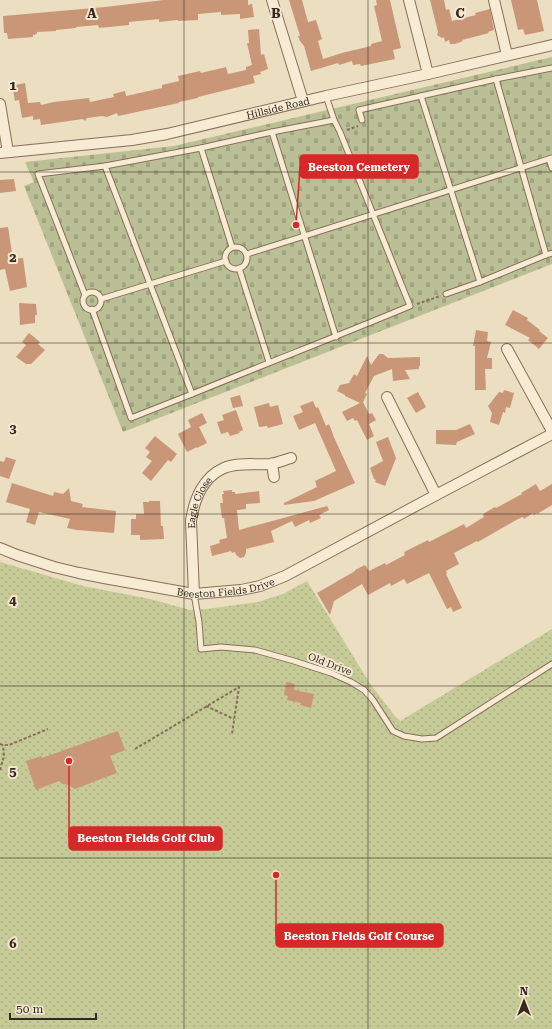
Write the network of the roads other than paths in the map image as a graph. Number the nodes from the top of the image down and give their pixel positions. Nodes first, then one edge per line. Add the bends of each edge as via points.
1 (272, 0) edge
2 (409, 0) edge
3 (494, 0) edge
4 (552, 45) edge
5 (507, 55) junction
6 (552, 68) edge
7 (428, 74) junction
8 (496, 79) junction
9 (326, 96) junction
10 (421, 96) junction
11 (303, 101) junction
12 (0, 104) edge
13 (334, 120) junction
14 (362, 120) road end
15 (272, 132) junction
16 (201, 148) junction
17 (4, 153) edge
18 (550, 158) edge
19 (106, 166) junction
20 (521, 167) junction
21 (552, 168) edge
22 (451, 190) junction
23 (373, 214) junction
24 (304, 236) junction
25 (232, 247) junction
26 (552, 253) edge
27 (247, 254) junction
28 (546, 255) junction
29 (226, 262) junction
30 (239, 268) junction
31 (480, 282) junction
32 (150, 284) junction
33 (446, 294) road end
34 (85, 295) junction
35 (101, 299) junction
36 (92, 310) junction
37 (336, 337) junction
38 (507, 348) dead end
39 (269, 362) junction
40 (192, 394) junction
41 (387, 397) dead end
42 (552, 432) edge
43 (291, 458) dead end
44 (272, 464) junction
45 (274, 477) dead end
46 (436, 495) junction
47 (0, 548) edge
48 (194, 594) junction
49 (552, 664) edge

1 - 11 street
2 - 7 street
3 - 5 street
4 - 5 street, Hillside Road
5 - 7 street, Hillside Road
6 - 8 lane
7 - 9 street, Hillside Road
8 - 10 lane
8 - 20 lane
9 - 11 street, Hillside Road
9 - 13 lane
10 - 14 lane via 359,110
10 - 22 lane
11 - 17 street, Hillside Road via 167,134
12 - 17 street
13 - 15 lane
13 - 23 lane
15 - 16 lane
15 - 24 lane
16 - 19 lane
16 - 25 lane
18 - 20 lane
18 - 21 lane
19 - 32 lane
19 - 34 lane via 38,174
20 - 22 lane
20 - 28 lane
22 - 23 lane
22 - 31 lane
23 - 24 lane
23 - 37 lane via 410,306
24 - 27 lane
24 - 37 lane
25 - 27 lane via 243,248
25 - 29 lane via 228,250
26 - 28 lane
27 - 30 lane via 245,265
28 - 31 lane
29 - 30 lane via 235,269
29 - 32 lane
30 - 39 lane
31 - 33 lane
32 - 35 lane
32 - 40 lane
34 - 35 lane via 95,292
34 - 36 lane via 82,299 84,306
35 - 36 lane via 97,309
36 - 40 lane via 131,418
37 - 39 lane
38 - 42 street, Beeston Fields Drive
39 - 40 lane
41 - 46 street
42 - 46 street, Beeston Fields Drive
43 - 44 street, Eagle Close
44 - 45 street
44 - 48 street, Eagle Close via 225,468 213,474 202,487 191,521
46 - 48 street, Beeston Fields Drive via 279,579 241,590
47 - 48 street, Beeston Fields Drive via 79,573
48 - 49 lane, Old Drive via 201,649 221,647 255,650 331,673 364,690 393,731 422,740 436,738

